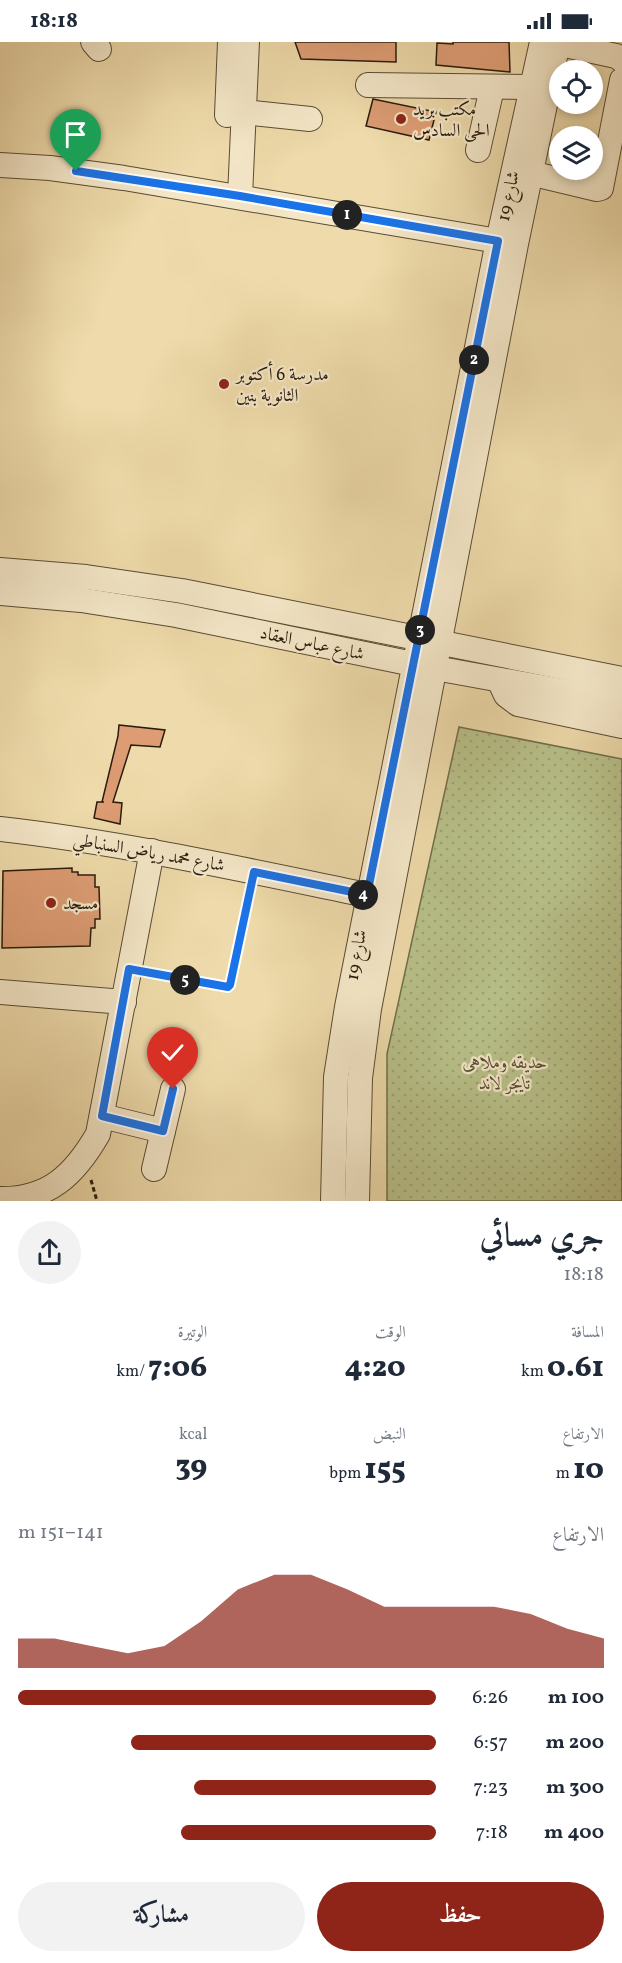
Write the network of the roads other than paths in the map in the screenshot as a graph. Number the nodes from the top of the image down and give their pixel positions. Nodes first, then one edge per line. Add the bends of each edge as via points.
1 (230, 42) edge
2 (247, 42) edge
3 (552, 42) edge
4 (622, 60) edge
5 (622, 80) edge
6 (368, 85) dead end
7 (531, 87) junction
8 (492, 88) junction
9 (244, 112) junction
10 (310, 119) dead end
11 (478, 150) dead end
12 (0, 165) edge
13 (530, 173) junction
14 (232, 195) junction
15 (498, 241) junction
16 (0, 570) edge
17 (0, 593) edge
18 (430, 640) junction
19 (424, 666) junction
20 (622, 678) edge
21 (500, 680) junction
22 (622, 702) edge
23 (622, 726) edge
24 (0, 829) edge
25 (152, 851) junction
26 (367, 895) junction
27 (0, 992) edge
28 (124, 1002) junction
29 (173, 1089) dead end
30 (102, 1116) junction
31 (163, 1131) junction
32 (154, 1169) dead end
33 (0, 1199) edge
34 (333, 1201) edge
35 (357, 1201) edge

1 - 14 street
2 - 9 street
3 - 4 street
3 - 7 street, شارع 19
3 - 13 street, شارع 19
5 - 13 street via 602,188
6 - 8 street
7 - 8 street
7 - 15 street, شارع 19
8 - 11 street
9 - 10 street
9 - 14 street
12 - 14 street via 76,171
13 - 18 street, شارع 19
14 - 15 street
15 - 18 street, شارع 19
16 - 18 street, شارع عباس العقاد via 182,591
17 - 19 street, شارع عباس العقاد via 81,600 176,615
18 - 19 street, شارع 19
18 - 20 street, شارع عباس العقاد
19 - 21 street, شارع عباس العقاد
19 - 26 street, شارع 19
19 - 35 street, شارع 19 via 360,1078
21 - 22 street, شارع عباس العقاد
21 - 23 street via 506,695 518,704
24 - 25 street, شارع محمد رياض السنباطي
25 - 26 street, شارع محمد رياض السنباطي
25 - 28 street
26 - 34 street, شارع 19 via 336,1077
27 - 28 street
28 - 30 street
29 - 31 street
30 - 31 street
30 - 33 street via 98,1134 85,1158 66,1178 42,1192 16,1200
31 - 32 street

